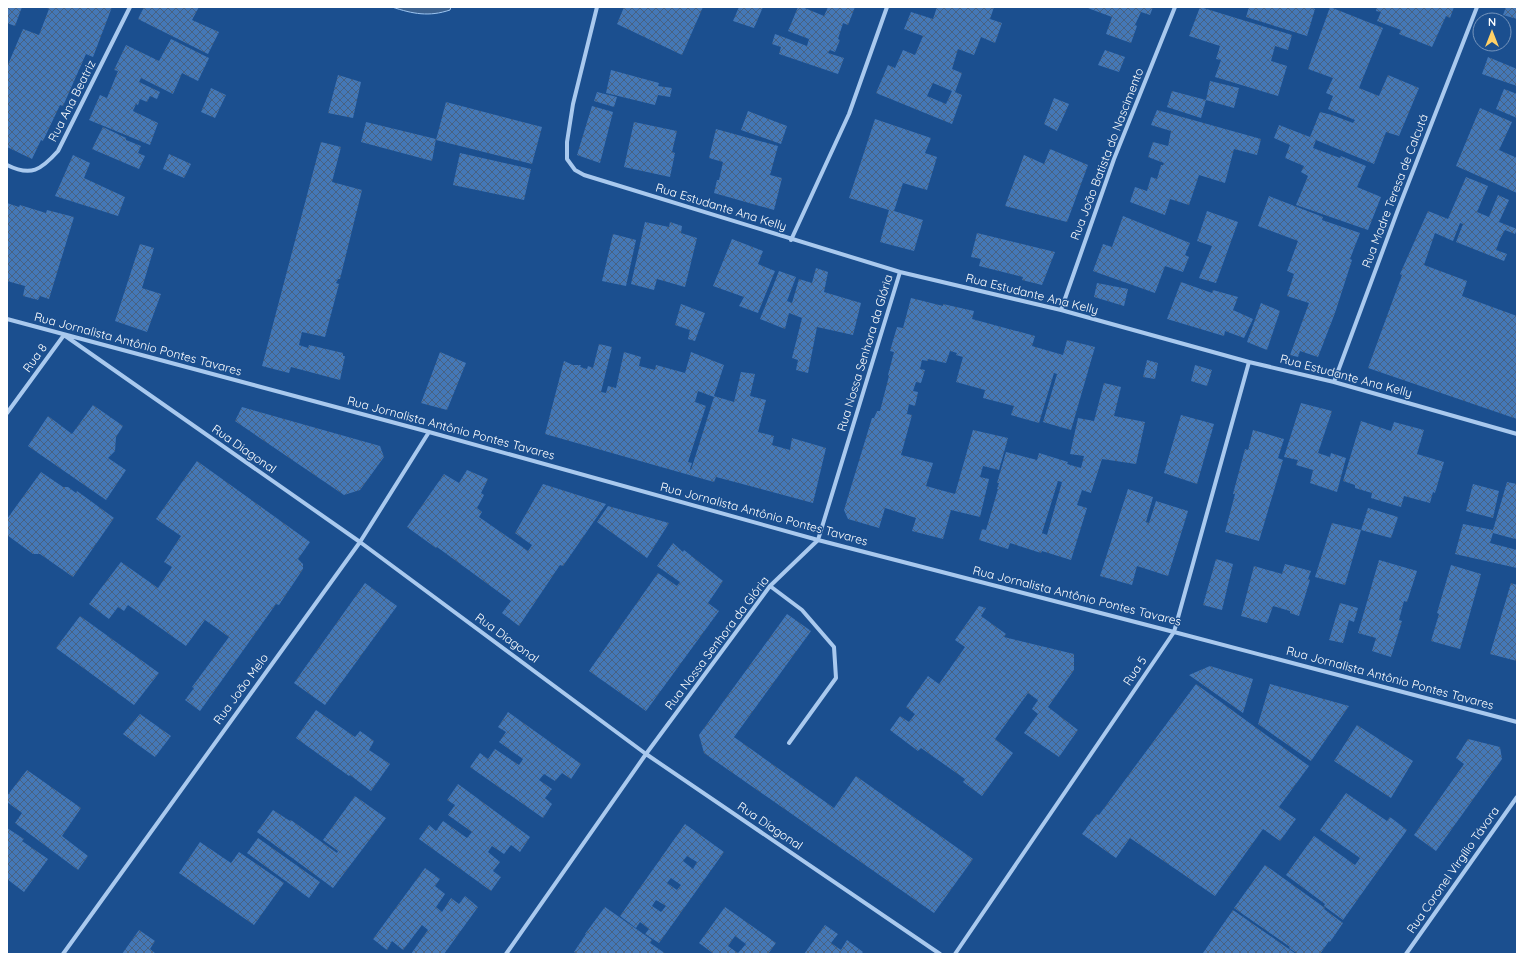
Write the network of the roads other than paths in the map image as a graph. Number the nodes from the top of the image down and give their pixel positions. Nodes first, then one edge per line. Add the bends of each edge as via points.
1 (130, 7) edge
2 (597, 7) edge
3 (888, 7) edge
4 (1175, 7) edge
5 (1477, 7) edge
6 (7, 165) edge
7 (791, 240) junction
8 (900, 272) junction
9 (1061, 310) junction
10 (7, 319) edge
11 (64, 335) junction
12 (1249, 362) junction
13 (1334, 382) junction
14 (7, 413) edge
15 (429, 432) junction
16 (1517, 434) edge
17 (818, 540) junction
18 (360, 542) junction
19 (770, 586) junction
20 (1174, 632) junction
21 (1517, 722) edge
22 (789, 743) dead end
23 (646, 754) junction
24 (1517, 797) edge
25 (64, 954) edge
26 (506, 954) edge
27 (940, 954) edge
28 (955, 954) edge
29 (1406, 954) edge

1 - 6 street, Rua Ana Beatriz via 58,151 44,166 33,171 19,171
2 - 7 street, Rua Estudante Ana Kelly via 573,104 568,158 575,170
3 - 7 street via 849,114
4 - 9 street, Rua João Batista do Nascimento via 1114,158
5 - 13 street, Rua Madre Teresa de Calcutá
7 - 8 street, Rua Estudante Ana Kelly
8 - 9 street, Rua Estudante Ana Kelly
8 - 17 street, Rua Nossa Senhora da Glória
9 - 12 street, Rua Estudante Ana Kelly
10 - 11 street, Rua Jornalista Antônio Pontes Tavares
11 - 14 street, Rua 8
11 - 15 street, Rua Jornalista Antônio Pontes Tavares
11 - 18 street, Rua Diagonal
12 - 13 street, Rua Estudante Ana Kelly
12 - 20 street, Rua 5
13 - 16 street, Rua Estudante Ana Kelly
15 - 17 street, Rua Jornalista Antônio Pontes Tavares
15 - 18 street, Rua João Melo
17 - 19 street, Rua Nossa Senhora da Glória
17 - 20 street, Rua Jornalista Antônio Pontes Tavares
18 - 23 street, Rua Diagonal
18 - 25 street, Rua João Melo
19 - 22 street via 802,610 834,647 836,678
19 - 23 street, Rua Nossa Senhora da Glória
20 - 21 street, Rua Jornalista Antônio Pontes Tavares
20 - 28 street, Rua 5
23 - 26 street, Rua Nossa Senhora da Glória
23 - 27 street, Rua Diagonal
24 - 29 street, Rua Coronel Virgílio Távora

